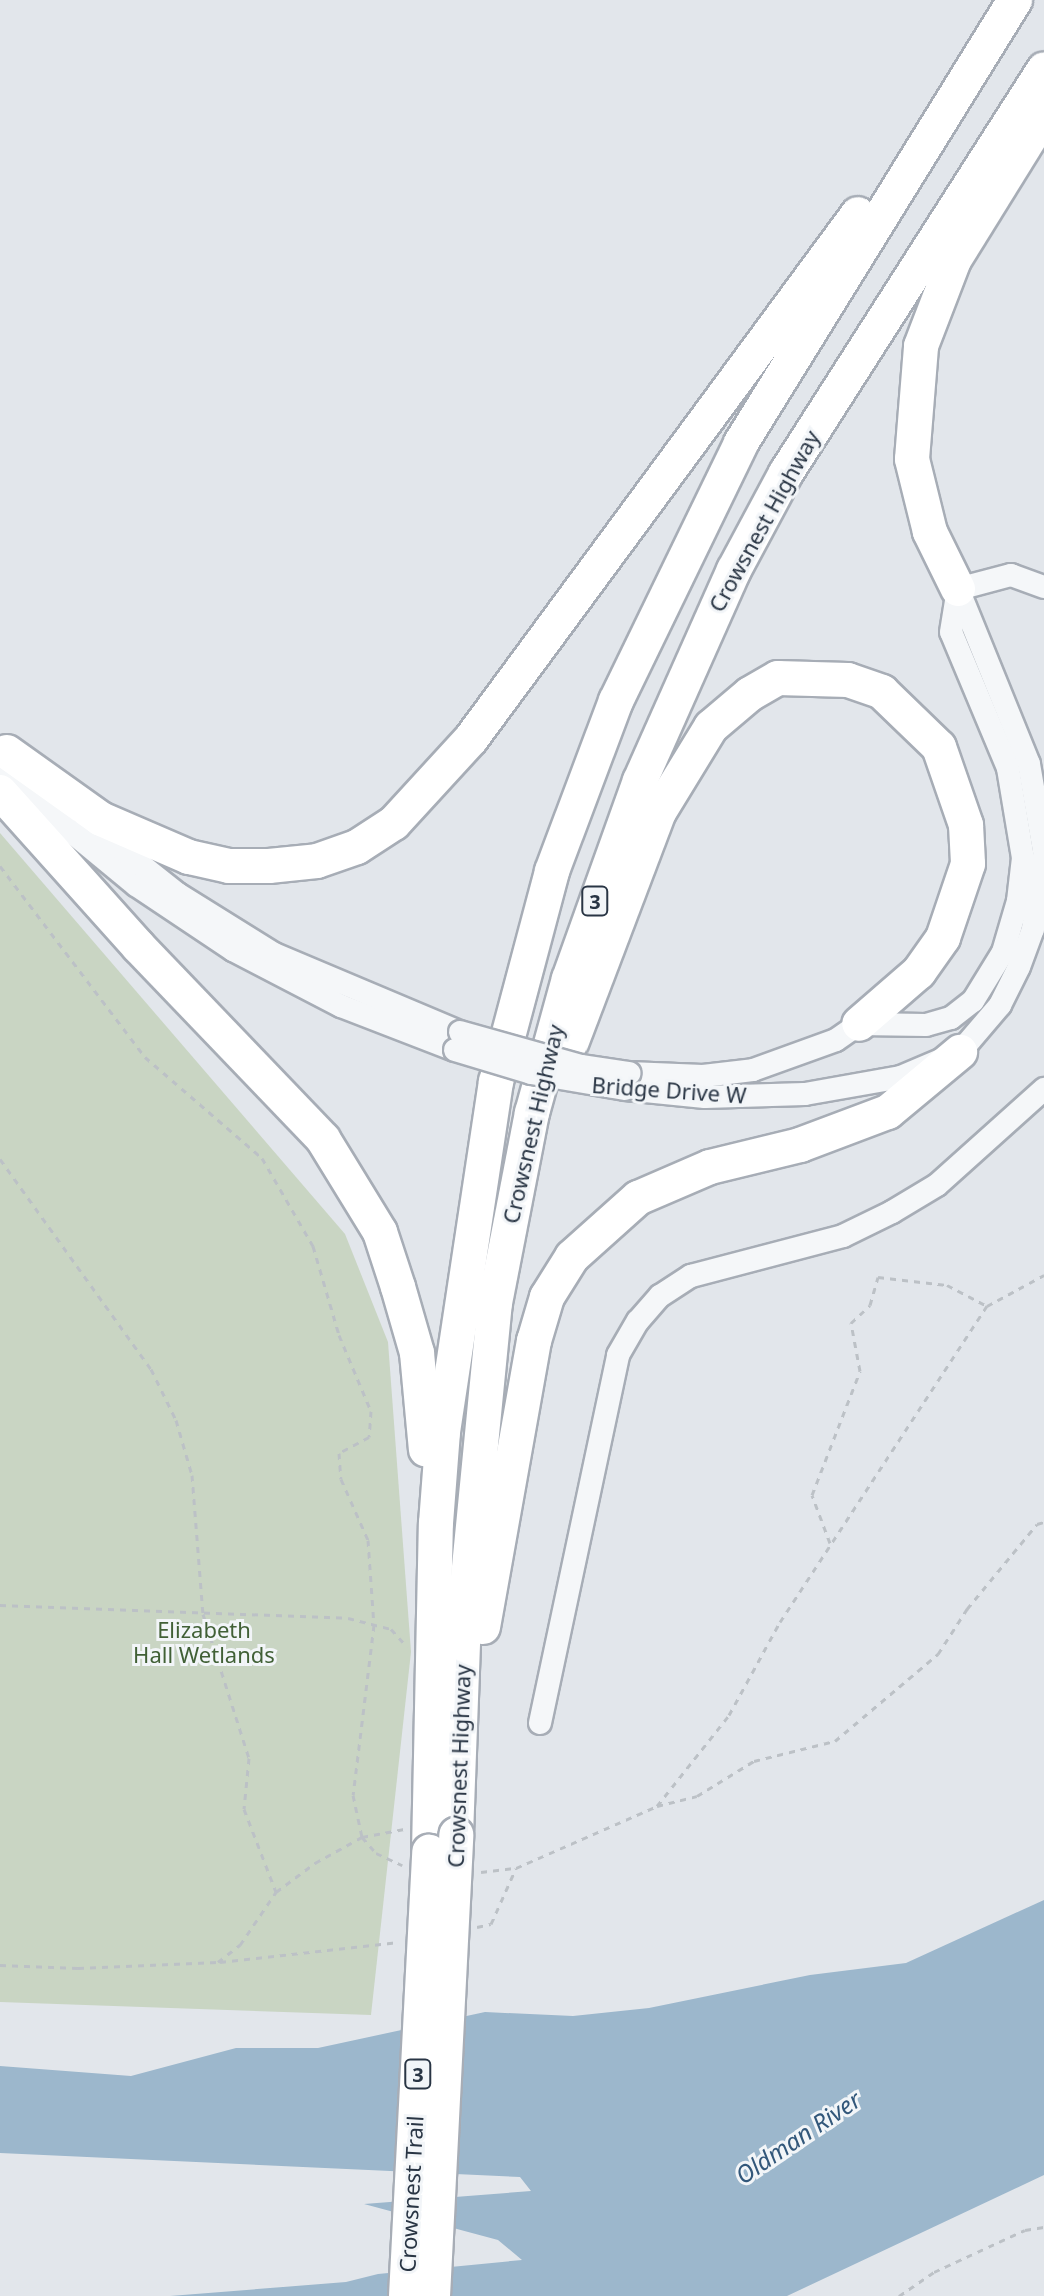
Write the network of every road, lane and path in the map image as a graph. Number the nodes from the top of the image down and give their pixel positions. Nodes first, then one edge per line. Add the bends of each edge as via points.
1 (1008, 12) edge
2 (1044, 70) edge
3 (1044, 115) edge
4 (1044, 587) edge
5 (958, 589) junction
6 (2, 757) edge
7 (0, 792) edge
8 (1044, 854) edge
9 (0, 866) edge
10 (859, 1024) junction
11 (960, 1052) junction
12 (627, 1081) junction
13 (1044, 1089) edge
14 (0, 1159) edge
15 (1044, 1275) edge
16 (987, 1306) junction
17 (487, 1366) junction
18 (1044, 1522) edge
19 (830, 1543) junction
20 (0, 1605) edge
21 (203, 1614) junction
22 (374, 1625) junction
23 (411, 1652) dead end
24 (540, 1723) dead end
25 (461, 1769) junction
26 (657, 1806) junction
27 (362, 1837) junction
28 (427, 1845) junction
29 (516, 1868) junction
30 (473, 1871) dead end
31 (276, 1892) junction
32 (475, 1927) dead end
33 (414, 1939) dead end
34 (218, 1962) junction
35 (0, 1965) edge
36 (1044, 2227) edge
37 (406, 2296) edge
38 (433, 2296) edge
39 (899, 2296) edge

1 - 6 highway via 471,739 394,823 357,847 317,861 229,866 146,842
1 - 28 highway, Crowsnest Highway / 3 via 741,443 616,701 552,871 496,1082 443,1432
2 - 17 highway, Crowsnest Highway / 3 via 786,473 687,668 597,898 550,1039 497,1290
3 - 5 highway via 954,260 921,346 912,459 930,532
4 - 5 street via 1011,575
5 - 8 street, Bridge Drive W via 1029,764
5 - 10 street via 951,632 990,720 1018,810 1023,858 1018,901 1003,952 962,1010 926,1025
6 - 12 street, Bridge Drive W, bridge via 136,885 233,950 341,1006 457,1041 531,1073
7 - 28 highway via 323,1139 380,1232 417,1353 425,1417
8 - 11 street, Bridge Drive W via 1033,929 1019,967 1000,1005
9 - 22 path via 145,1057 262,1158 313,1246 339,1335 371,1411 369,1437 339,1453 341,1479 368,1540
10 - 12 street, Bridge Drive W via 836,1040 753,1070
10 - 17 highway via 919,972 943,938 968,864 966,825 939,747 892,699 848,680 778,678 711,727 659,812 552,1097
11 - 12 street, Bridge Drive W via 901,1077 805,1094 717,1097
11 - 25 highway via 888,1112 800,1145 710,1167 638,1198 572,1257 547,1297 523,1388
13 - 24 street via 937,1185 892,1212 843,1236 691,1276 660,1296 638,1321 618,1355
14 - 21 path via 151,1369 176,1420 192,1475
15 - 16 path
16 - 19 path
16 - 19 path via 947,1285 878,1277 870,1305 851,1323 860,1371 812,1495
17 - 25 highway, Crowsnest Highway / 3 via 464,1618
18 - 26 path via 967,1609 938,1654 835,1741 754,1761 697,1796
19 - 26 path via 729,1715
20 - 21 path
21 - 22 path via 348,1618
21 - 31 path via 249,1758 244,1809
22 - 23 path via 391,1629
22 - 27 path via 353,1795
25 - 28 highway, Crowsnest Highway / 3
26 - 29 path
27 - 28 path
27 - 28 path via 376,1853
27 - 31 path
28 - 37 highway, Crowsnest Trail / 3, bridge
28 - 38 highway, Crowsnest Highway, bridge
29 - 30 path
29 - 32 path via 491,1924
31 - 34 path via 240,1945
33 - 34 path
34 - 35 path via 78,1968
36 - 39 path via 1025,2230 934,2272

